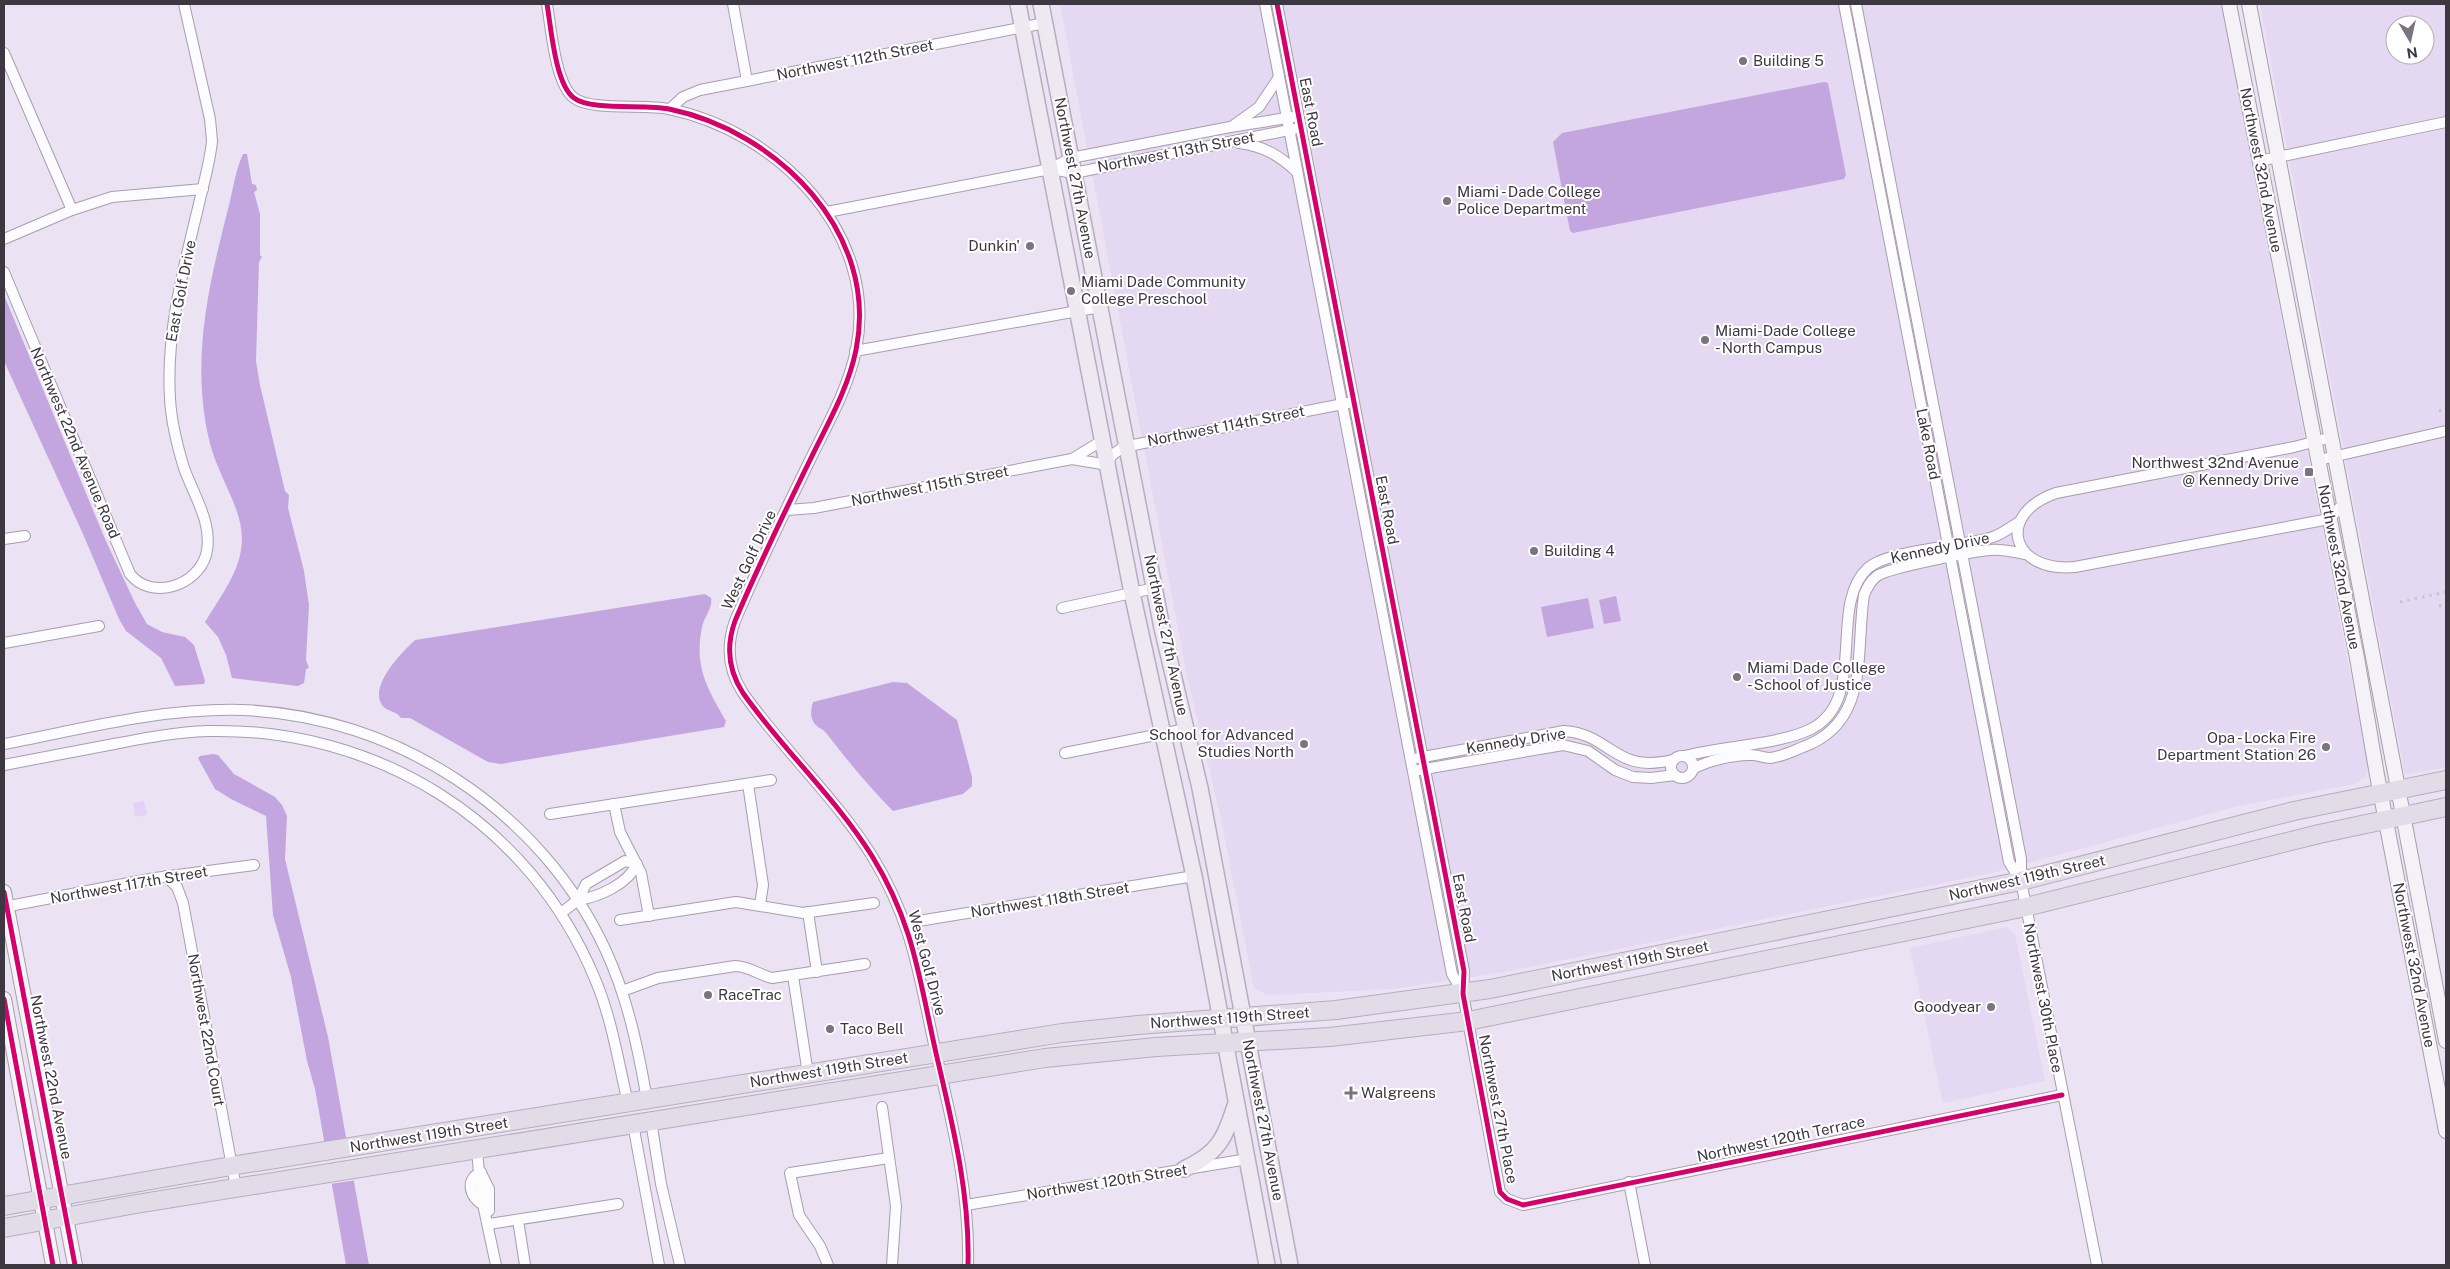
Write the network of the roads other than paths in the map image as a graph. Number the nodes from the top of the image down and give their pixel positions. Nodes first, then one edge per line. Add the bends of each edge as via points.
1 (184, 4) edge
2 (547, 4) edge
3 (733, 4) edge
4 (1018, 4) edge
5 (1041, 4) edge
6 (1265, 4) edge
7 (1277, 4) edge
8 (1844, 4) edge
9 (1856, 4) edge
10 (2229, 4) edge
11 (2249, 4) edge
12 (1045, 23) junction
13 (1023, 27) junction
14 (4, 53) edge
15 (1279, 78) junction
16 (747, 81) junction
17 (670, 109) junction
18 (1298, 116) junction
19 (1287, 118) junction
20 (2446, 122) edge
21 (1230, 127) junction
22 (1301, 127) junction
23 (1289, 130) junction
24 (1233, 142) junction
25 (2279, 157) junction
26 (2259, 162) junction
27 (1072, 165) junction
28 (1050, 169) junction
29 (1297, 172) junction
30 (202, 189) junction
31 (72, 210) junction
32 (827, 212) junction
33 (4, 239) edge
34 (4, 272) edge
35 (1100, 307) junction
36 (1078, 312) junction
37 (855, 351) junction
38 (1354, 402) junction
39 (1342, 404) junction
40 (2446, 431) edge
41 (2332, 437) junction
42 (1104, 440) junction
43 (2315, 442) junction
44 (1128, 445) junction
45 (2336, 456) junction
46 (1072, 459) junction
47 (2318, 460) junction
48 (1108, 465) junction
49 (2344, 504) junction
50 (787, 510) junction
51 (2329, 519) junction
52 (2019, 522) junction
53 (25, 536) dead end
54 (4, 539) edge
55 (1960, 544) junction
56 (1948, 546) junction
57 (2025, 554) junction
58 (1962, 556) junction
59 (1951, 558) junction
60 (168, 588) joint
61 (1156, 588) junction
62 (1132, 593) junction
63 (1062, 608) dead end
64 (99, 626) dead end
65 (4, 643) edge
66 (1186, 729) junction
67 (1164, 734) junction
68 (1788, 736) junction
69 (4, 744) edge
70 (1792, 751) junction
71 (1065, 753) dead end
72 (1685, 756) junction
73 (1422, 757) junction
74 (1411, 759) junction
75 (1673, 760) junction
76 (4, 765) edge
77 (1424, 769) junction
78 (1692, 769) junction
79 (1413, 771) junction
80 (1674, 775) junction
81 (771, 780) dead end
82 (2446, 780) edge
83 (748, 784) junction
84 (2399, 790) junction
85 (2381, 793) junction
86 (614, 804) junction
87 (2446, 807) edge
88 (550, 814) dead end
89 (2404, 816) junction
90 (2386, 820) junction
91 (637, 864) junction
92 (254, 865) dead end
93 (615, 867) junction
94 (166, 876) junction
95 (1194, 876) junction
96 (624, 880) junction
97 (2021, 881) junction
98 (4, 892) edge
99 (578, 900) junction
100 (874, 903) dead end
101 (760, 906) junction
102 (5, 907) edge
103 (2026, 907) junction
104 (808, 912) junction
105 (561, 913) junction
106 (649, 916) junction
107 (620, 920) dead end
108 (906, 923) junction
109 (865, 964) dead end
110 (817, 972) junction
111 (793, 976) junction
112 (622, 991) junction
113 (1463, 994) junction
114 (4, 999) edge
115 (1244, 1017) junction
116 (1221, 1018) junction
117 (1468, 1021) junction
118 (1248, 1042) junction
119 (2446, 1042) edge
120 (1225, 1043) junction
121 (936, 1053) junction
122 (808, 1074) junction
123 (941, 1074) junction
124 (2062, 1094) junction
125 (647, 1100) junction
126 (1237, 1102) junction
127 (628, 1103) junction
128 (882, 1107) dead end
129 (651, 1122) junction
130 (633, 1124) junction
131 (2446, 1131) edge
132 (477, 1150) junction
133 (889, 1158) junction
134 (1248, 1159) junction
135 (231, 1166) junction
136 (1184, 1169) junction
137 (481, 1172) junction
138 (1629, 1182) junction
139 (236, 1188) junction
140 (60, 1194) junction
141 (40, 1198) junction
142 (1506, 1199) joint
143 (618, 1204) dead end
144 (966, 1205) junction
145 (4, 1206) edge
146 (64, 1217) junction
147 (518, 1220) junction
148 (44, 1221) junction
149 (489, 1224) junction
150 (4, 1228) edge
151 (53, 1265) edge
152 (75, 1265) edge
153 (496, 1265) edge
154 (524, 1265) edge
155 (659, 1265) edge
156 (680, 1265) edge
157 (828, 1265) edge
158 (892, 1265) edge
159 (968, 1265) edge
160 (1267, 1265) edge
161 (1290, 1265) edge
162 (1645, 1265) edge
163 (2096, 1265) edge

1 - 30 street, East Golf Drive via 211,126 211,148
2 - 17 street, West Golf Drive via 568,93 594,106 637,105
3 - 16 street
4 - 13 main road, Northwest 27th Avenue
5 - 12 main road, Northwest 27th Avenue
6 - 15 street, East Road
7 - 18 street, East Road
8 - 56 street, Lake Road
9 - 55 street, Lake Road
10 - 26 main road, Northwest 32nd Avenue
11 - 25 main road, Northwest 32nd Avenue
12 - 13 street, Northwest 112th Street
12 - 27 main road, Northwest 27th Avenue
13 - 16 street, Northwest 112th Street
13 - 28 main road, Northwest 27th Avenue
14 - 31 street
15 - 19 street, East Road
15 - 21 street via 1254,112
16 - 17 street, Northwest 112th Street via 691,93
17 - 32 street, West Golf Drive via 715,122 755,144 797,178
18 - 19 street, Northwest 113th Street
18 - 22 street, East Road
19 - 21 street, Northwest 113th Street
19 - 23 street, East Road
20 - 25 street
21 - 27 street, Northwest 113th Street
22 - 23 street, Northwest 113th Street
22 - 38 street, East Road
23 - 24 street, Northwest 113th Street
23 - 29 street, East Road
24 - 27 street, Northwest 113th Street
24 - 29 street via 1267,150
25 - 26 street
25 - 41 main road, Northwest 32nd Avenue
26 - 43 main road, Northwest 32nd Avenue
27 - 28 street, Northwest 113th Street
27 - 35 main road, Northwest 27th Avenue
28 - 32 street, Northwest 113th Street
28 - 36 main road, Northwest 27th Avenue
29 - 39 street, East Road
30 - 31 street via 123,195
30 - 60 street, East Golf Drive via 176,299 169,375 175,435 208,541 204,559 197,570
31 - 33 street
32 - 37 street, West Golf Drive via 842,238 853,275 859,310
34 - 60 street, Northwest 22nd Avenue Road via 127,568 143,586
35 - 36 street
35 - 44 main road, Northwest 27th Avenue
36 - 37 street
36 - 42 main road, Northwest 27th Avenue
37 - 50 street, West Golf Drive via 836,409
38 - 39 street, Northwest 114th Street
38 - 73 street, East Road
39 - 44 street, Northwest 114th Street
39 - 74 street, East Road
40 - 45 street
41 - 43 street, Kennedy Drive
41 - 45 main road, Northwest 32nd Avenue
42 - 46 street, Northwest 115th Street
42 - 48 main road, Northwest 27th Avenue
43 - 47 main road, Northwest 32nd Avenue
43 - 52 street, Kennedy Drive via 2056,493 2032,505
44 - 48 street, Northwest 114th Street via 1115,451
44 - 61 main road, Northwest 27th Avenue
45 - 47 street
45 - 49 main road, Northwest 32nd Avenue
46 - 48 street, Northwest 115th Street
46 - 50 street, Northwest 115th Street via 814,508
47 - 51 main road, Northwest 32nd Avenue
48 - 62 main road, Northwest 27th Avenue
49 - 51 street
49 - 84 main road, Northwest 32nd Avenue
50 - 108 street, West Golf Drive via 735,621 729,647 732,673 751,704 863,842
51 - 57 street, Kennedy Drive via 2075,567 2050,567 2034,562
51 - 85 main road, Northwest 32nd Avenue
52 - 55 street, Kennedy Drive via 1995,536
52 - 57 street via 2017,539
53 - 54 street
55 - 56 street, Kennedy Drive
55 - 58 street, Lake Road
56 - 59 street, Lake Road
56 - 68 street, Kennedy Drive via 1882,560 1863,574 1852,592 1842,688 1837,702 1818,725
57 - 58 street, Kennedy Drive via 1992,550
58 - 59 street, Kennedy Drive
58 - 97 street, Lake Road via 2021,859
59 - 70 street, Kennedy Drive via 1887,571 1872,581 1863,600 1855,688 1850,705 1842,720 1829,733
59 - 97 street, Lake Road via 2009,862
61 - 62 street
61 - 66 main road, Northwest 27th Avenue
62 - 63 street
62 - 67 main road, Northwest 27th Avenue
64 - 65 street
66 - 67 street
66 - 115 main road, Northwest 27th Avenue
67 - 71 street
67 - 95 main road, Northwest 27th Avenue
68 - 70 street
68 - 72 street, Kennedy Drive
69 - 99 street via 190,711 260,711 321,720 392,744 468,787 521,831
70 - 78 street, Kennedy Drive via 1772,758 1741,756
72 - 75 street, Kennedy Drive
72 - 78 street via 1691,761
73 - 74 street, Kennedy Drive
73 - 75 street, Kennedy Drive via 1564,731 1586,735 1635,763
73 - 77 street, East Road
74 - 79 street, East Road
75 - 80 street via 1670,768
76 - 105 street via 197,731 257,732 326,743 389,766 435,790 464,810 516,856
77 - 79 street, Kennedy Drive
77 - 80 street, Kennedy Drive via 1563,745 1588,751 1615,770 1633,776
77 - 113 street, East Road via 1464,971
78 - 80 street, Kennedy Drive via 1687,777
79 - 113 street, East Road via 1452,974
81 - 83 street
82 - 84 highway, Northwest 119th Street
83 - 86 street
83 - 101 street via 763,885
84 - 85 highway, Northwest 119th Street
84 - 89 main road, Northwest 32nd Avenue
85 - 90 main road, Northwest 32nd Avenue
85 - 97 highway, Northwest 119th Street via 2294,811
86 - 88 street
86 - 91 street via 620,832
87 - 89 highway, Northwest 119th Street
89 - 90 highway, Northwest 119th Street
89 - 119 main road, Northwest 32nd Avenue
90 - 103 highway, Northwest 119th Street via 2247,851
90 - 131 main road, Northwest 32nd Avenue
91 - 93 street via 625,861
91 - 96 street via 633,874
91 - 106 street
92 - 94 street, Northwest 117th Street
93 - 96 street via 621,870
93 - 99 street via 586,884
94 - 102 street, Northwest 117th Street
94 - 135 street, Northwest 22nd Court via 177,887 183,904
95 - 108 street, Northwest 118th Street
95 - 116 main road, Northwest 27th Avenue
96 - 99 street via 595,897
97 - 103 street, Lake Road
97 - 113 highway, Northwest 119th Street
98 - 102 main road, Northwest 22nd Avenue
99 - 105 street
99 - 112 street
100 - 104 street
101 - 104 street
101 - 106 street via 736,902
102 - 140 main road, Northwest 22nd Avenue
103 - 117 highway, Northwest 119th Street
103 - 124 street, Northwest 30th Place
104 - 110 street
105 - 127 street via 599,989 612,1029
106 - 107 street
108 - 121 street, West Golf Drive
109 - 110 street
110 - 111 street
111 - 112 street via 772,978 735,966 646,980
111 - 122 street
112 - 125 street via 635,1033
113 - 115 highway, Northwest 119th Street via 1336,1010
113 - 117 street, East Road
114 - 141 main road
115 - 116 highway, Northwest 119th Street
115 - 118 main road, Northwest 27th Avenue
116 - 120 main road, Northwest 27th Avenue
116 - 121 highway, Northwest 119th Street via 1062,1033
117 - 118 highway, Northwest 119th Street via 1330,1037
117 - 142 street, Northwest 27th Place via 1500,1192
118 - 120 highway, Northwest 119th Street
118 - 161 main road, Northwest 27th Avenue
120 - 123 highway, Northwest 119th Street via 1100,1052
120 - 126 main road, Northwest 27th Avenue
121 - 122 highway, Northwest 119th Street
121 - 123 street, West Golf Drive
122 - 125 highway, Northwest 119th Street
123 - 129 highway, Northwest 119th Street
123 - 144 street, West Golf Drive
124 - 138 street, Northwest 120th Terrace
124 - 163 street, Northwest 30th Place
125 - 127 highway, Northwest 119th Street
125 - 129 highway
126 - 134 main road, Northwest 27th Avenue
126 - 136 main road via 1226,1135 1204,1160
127 - 130 highway
127 - 135 highway, Northwest 119th Street
128 - 133 street
129 - 130 highway, Northwest 119th Street
129 - 156 street via 662,1192
130 - 132 highway, Northwest 119th Street
130 - 155 street
132 - 137 street
132 - 139 highway, Northwest 119th Street
133 - 157 street via 790,1173 799,1215 820,1246
133 - 158 street via 896,1206
134 - 136 street, Northwest 120th Street
134 - 160 main road, Northwest 27th Avenue
135 - 139 street, Northwest 22nd Court
135 - 140 highway, Northwest 119th Street
136 - 144 street, Northwest 120th Street
137 - 149 street via 489,1189
137 - 149 street via 474,1175 470,1190 484,1205
138 - 142 street, Northwest 120th Terrace via 1523,1205
138 - 162 street
139 - 146 highway, Northwest 119th Street
140 - 141 highway, Northwest 119th Street
140 - 146 main road, Northwest 22nd Avenue
141 - 145 highway, Northwest 119th Street
141 - 148 main road
143 - 147 street
144 - 159 street, West Golf Drive
146 - 148 highway, Northwest 119th Street
146 - 152 main road, Northwest 22nd Avenue
147 - 149 street
147 - 154 street
148 - 150 highway, Northwest 119th Street
148 - 151 main road
149 - 153 street

